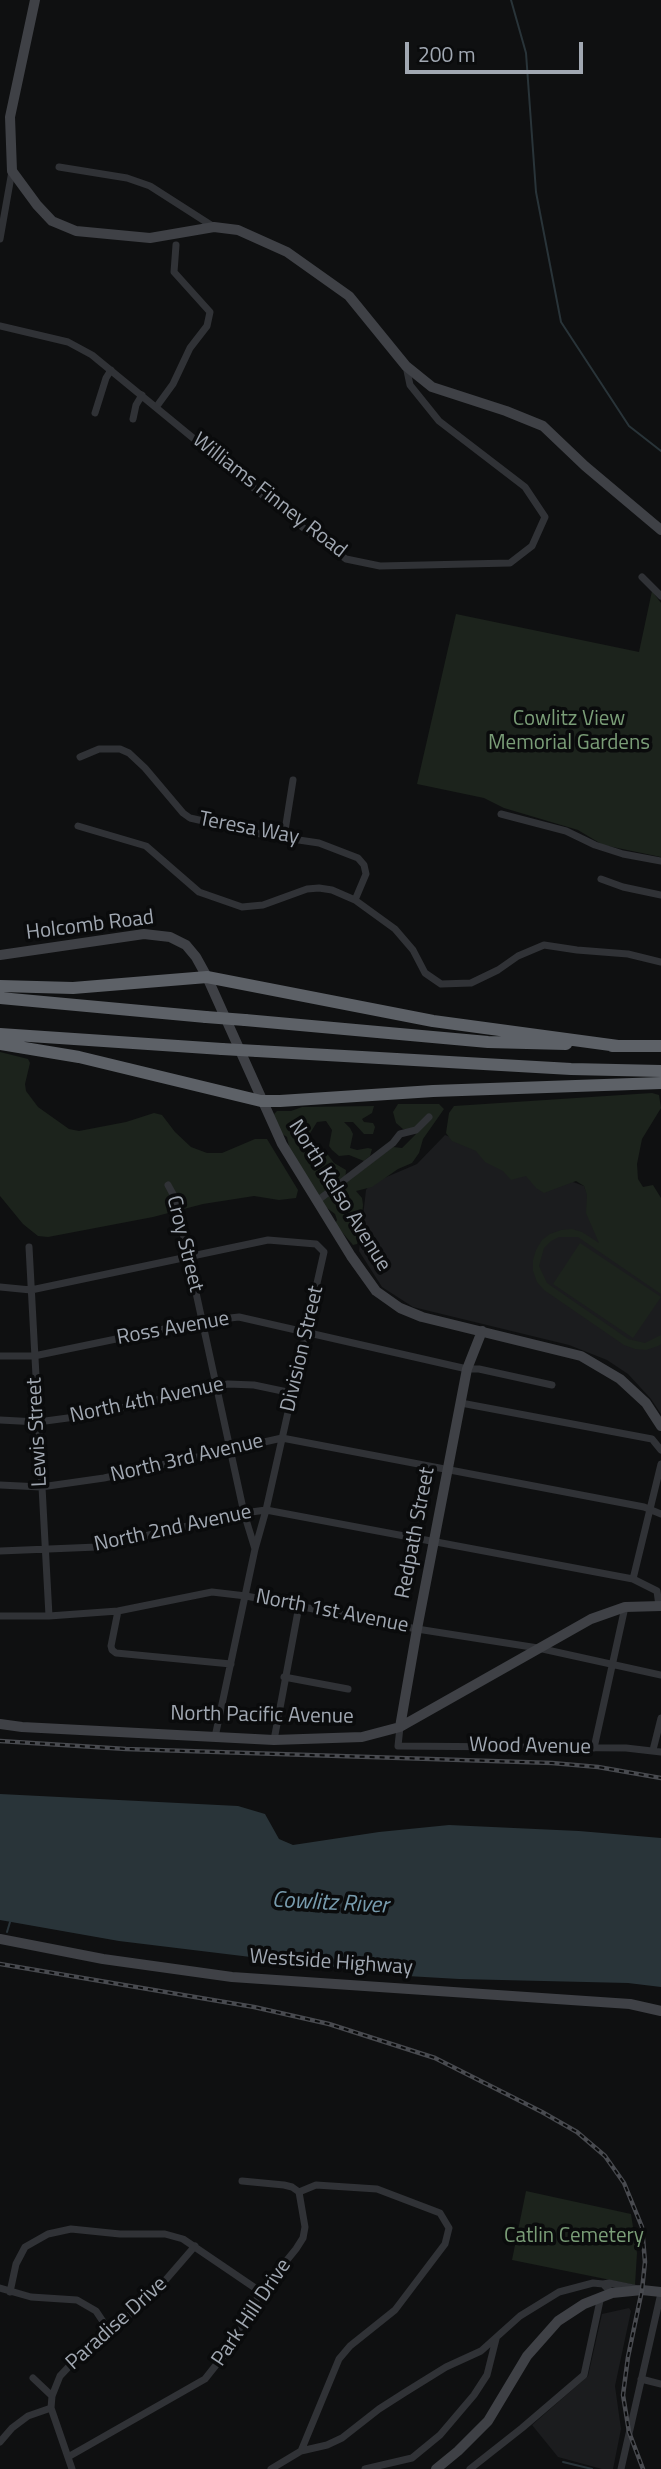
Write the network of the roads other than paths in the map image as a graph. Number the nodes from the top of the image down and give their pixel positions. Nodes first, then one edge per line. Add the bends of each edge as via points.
1 (35, 0) edge
2 (60, 167) dead end
3 (12, 171) junction
4 (214, 227) junction
5 (0, 239) edge
6 (176, 245) dead end
7 (0, 327) edge
8 (406, 366) junction
9 (111, 370) junction
10 (142, 395) junction
11 (157, 406) junction
12 (95, 413) dead end
13 (133, 419) dead end
14 (661, 530) edge
15 (642, 577) dead end
16 (661, 596) edge
17 (79, 757) dead end
18 (293, 780) dead end
19 (500, 814) dead end
20 (78, 827) dead end
21 (284, 837) junction
22 (661, 861) edge
23 (601, 879) dead end
24 (661, 895) edge
25 (355, 900) junction
26 (0, 955) edge
27 (661, 962) edge
28 (206, 977) junction
29 (0, 986) edge
30 (0, 998) edge
31 (0, 1034) edge
32 (0, 1044) edge
33 (661, 1045) edge
34 (618, 1046) junction
35 (661, 1071) edge
36 (661, 1083) edge
37 (261, 1101) junction
38 (429, 1116) dead end
39 (168, 1185) dead end
40 (317, 1201) junction
41 (29, 1247) dead end
42 (188, 1256) junction
43 (0, 1287) edge
44 (31, 1290) junction
45 (203, 1321) junction
46 (482, 1331) junction
47 (307, 1332) junction
48 (0, 1356) edge
49 (34, 1356) junction
50 (467, 1370) junction
51 (552, 1385) dead end
52 (217, 1386) junction
53 (292, 1393) junction
54 (461, 1403) junction
55 (0, 1420) edge
56 (38, 1422) junction
57 (661, 1426) edge
58 (282, 1438) junction
59 (660, 1448) edge
60 (231, 1449) junction
61 (661, 1464) edge
62 (447, 1470) junction
63 (0, 1485) edge
64 (41, 1487) junction
65 (649, 1508) junction
66 (266, 1510) junction
67 (244, 1513) junction
68 (661, 1514) edge
69 (435, 1541) junction
70 (255, 1549) junction
71 (44, 1550) junction
72 (0, 1551) edge
73 (633, 1579) junction
74 (246, 1595) junction
75 (299, 1606) junction
76 (660, 1606) edge
77 (625, 1607) junction
78 (118, 1611) junction
79 (0, 1616) edge
80 (49, 1616) junction
81 (417, 1629) junction
82 (538, 1648) junction
83 (231, 1664) junction
84 (612, 1664) junction
85 (661, 1675) edge
86 (285, 1677) junction
87 (348, 1689) dead end
88 (661, 1718) edge
89 (0, 1724) edge
90 (400, 1727) junction
91 (215, 1737) junction
92 (274, 1740) junction
93 (398, 1746) joint
94 (594, 1748) junction
95 (657, 1751) edge
96 (0, 1939) edge
97 (661, 2011) edge
98 (242, 2181) dead end
99 (299, 2192) junction
100 (195, 2246) junction
101 (603, 2284) junction
102 (0, 2288) edge
103 (642, 2290) junction
104 (10, 2292) junction
105 (261, 2292) junction
106 (661, 2293) edge
107 (606, 2295) junction
108 (110, 2332) junction
109 (496, 2338) junction
110 (33, 2378) dead end
111 (641, 2379) junction
112 (661, 2384) edge
113 (52, 2396) junction
114 (51, 2408) junction
115 (0, 2442) edge
116 (301, 2451) junction
117 (68, 2458) junction
118 (72, 2469) edge
119 (271, 2469) edge
120 (365, 2469) edge
121 (436, 2469) edge
122 (470, 2469) edge
123 (621, 2469) edge

1 - 3 street via 10,117
2 - 4 street via 150,186
3 - 4 street via 52,221 76,231 150,239
3 - 5 street
4 - 8 street via 238,230 287,252 349,296
6 - 11 street via 174,272 210,312 207,326
7 - 9 street, Williams Finney Road via 68,342
8 - 11 street, Williams Finney Road via 410,385 439,421 525,487 545,517 532,546 510,563 380,566 346,559
8 - 14 street via 432,387 543,426
9 - 10 street, Williams Finney Road
9 - 12 street
10 - 11 street, Williams Finney Road
10 - 13 street
15 - 16 street
17 - 21 street, Teresa Way via 109,747 120,749 145,768 190,818
18 - 21 street
19 - 22 street via 566,831 623,854
20 - 25 street via 146,846 199,892 228,904 250,908 319,888
21 - 25 street, Teresa Way via 319,843 358,858 366,874
23 - 24 street
25 - 27 street via 395,929 425,974 441,985 471,983 544,945
26 - 28 street, Holcomb Road via 158,934 186,945
28 - 29 highway via 73,988
28 - 34 highway via 433,1021
28 - 37 street, North Kelso Avenue
30 - 34 highway, bridge via 488,1042
31 - 35 highway, bridge via 539,1068
32 - 37 highway via 79,1057
33 - 34 highway
36 - 37 highway
37 - 40 street, North Kelso Avenue
38 - 40 street
39 - 42 street, Croy Street
40 - 46 street, North Kelso Avenue via 360,1271 391,1303 422,1317
41 - 44 street, Lewis Street
42 - 44 street
42 - 45 street, Croy Street
42 - 47 street, Division Street via 268,1240 316,1244 325,1257
43 - 44 street
44 - 49 street, Lewis Street
45 - 47 street, Ross Avenue via 239,1317
45 - 49 street, Ross Avenue
45 - 52 street, Croy Street
46 - 50 street, Redpath Street
46 - 57 street, North Kelso Avenue via 565,1351 601,1366 646,1403
47 - 50 street, Ross Avenue
47 - 53 street, Division Street
48 - 49 street, Ross Avenue
49 - 56 street, Lewis Street
50 - 51 street, Ross Avenue
50 - 54 street, Redpath Street
52 - 53 street, North 4th Avenue via 240,1383
52 - 56 street, North 4th Avenue
52 - 60 street, Croy Street
53 - 58 street, Division Street
54 - 59 street via 652,1439
54 - 62 street, Redpath Street
55 - 56 street, North 4th Avenue
56 - 64 street, Lewis Street
58 - 60 street, North 3rd Avenue
58 - 62 street, North 3rd Avenue
58 - 66 street, Division Street
60 - 64 street, North 3rd Avenue via 104,1478
60 - 67 street, Croy Street
61 - 65 street
62 - 65 street, North 3rd Avenue
62 - 69 street, Redpath Street
63 - 64 street, North 3rd Avenue
64 - 71 street, Lewis Street
65 - 68 street, North 3rd Avenue
65 - 73 street
66 - 67 street, North 2nd Avenue
66 - 69 street, North 2nd Avenue
66 - 70 street, Division Street
67 - 70 street, Croy Street
67 - 71 street, North 2nd Avenue via 97,1547
69 - 73 street, North 2nd Avenue
69 - 81 street, Redpath Street
70 - 74 street, Division Street
71 - 72 street, North 2nd Avenue
71 - 80 street, Lewis Street
73 - 76 street, North 2nd Avenue via 657,1591
74 - 75 street, North 1st Avenue
74 - 78 street, North 1st Avenue via 212,1592
74 - 83 street, Division Street
75 - 81 street, North 1st Avenue
75 - 86 street
76 - 77 street, North Pacific Avenue
77 - 82 street, North Pacific Avenue via 591,1619
77 - 84 street
78 - 80 street, North 1st Avenue
78 - 83 street via 111,1646 116,1653
79 - 80 street, North 1st Avenue
81 - 82 street, North 1st Avenue
81 - 90 street, Redpath Street
82 - 84 street, North 1st Avenue
82 - 90 street, North Pacific Avenue
83 - 91 street, Division Street
84 - 85 street, North 1st Avenue
84 - 94 street
86 - 87 street
86 - 92 street
88 - 95 street
89 - 91 street, North Pacific Avenue
90 - 92 street, North Pacific Avenue via 362,1737
90 - 93 street, Redpath Street
91 - 92 street, North Pacific Avenue
93 - 94 street, Wood Avenue
94 - 95 street, Wood Avenue
96 - 97 street, Westside Highway via 232,1977 630,2004
98 - 99 street via 284,2185
99 - 105 street, Park Hill Drive via 303,2238
99 - 116 street via 316,2185 377,2189 440,2213 449,2228 445,2244 395,2310 339,2359
100 - 104 street via 165,2234 60,2230 33,2242 20,2254
100 - 105 street
100 - 108 street, Paradise Drive via 150,2298
101 - 103 street
101 - 107 street
101 - 109 street via 559,2292 520,2316
102 - 104 street
103 - 106 street
103 - 107 street
104 - 108 street via 87,2304
105 - 117 street, Park Hill Drive via 205,2379
106 - 111 street
107 - 121 street via 570,2312 545,2333 488,2421
107 - 122 street via 584,2375
108 - 113 street, Paradise Drive via 66,2368
109 - 116 street via 379,2409 341,2438
109 - 120 street via 487,2375 440,2435 412,2458
110 - 113 street
111 - 112 street
111 - 123 street
113 - 114 street, Paradise Drive
114 - 115 street via 28,2416
114 - 117 street
116 - 119 street
117 - 118 street

